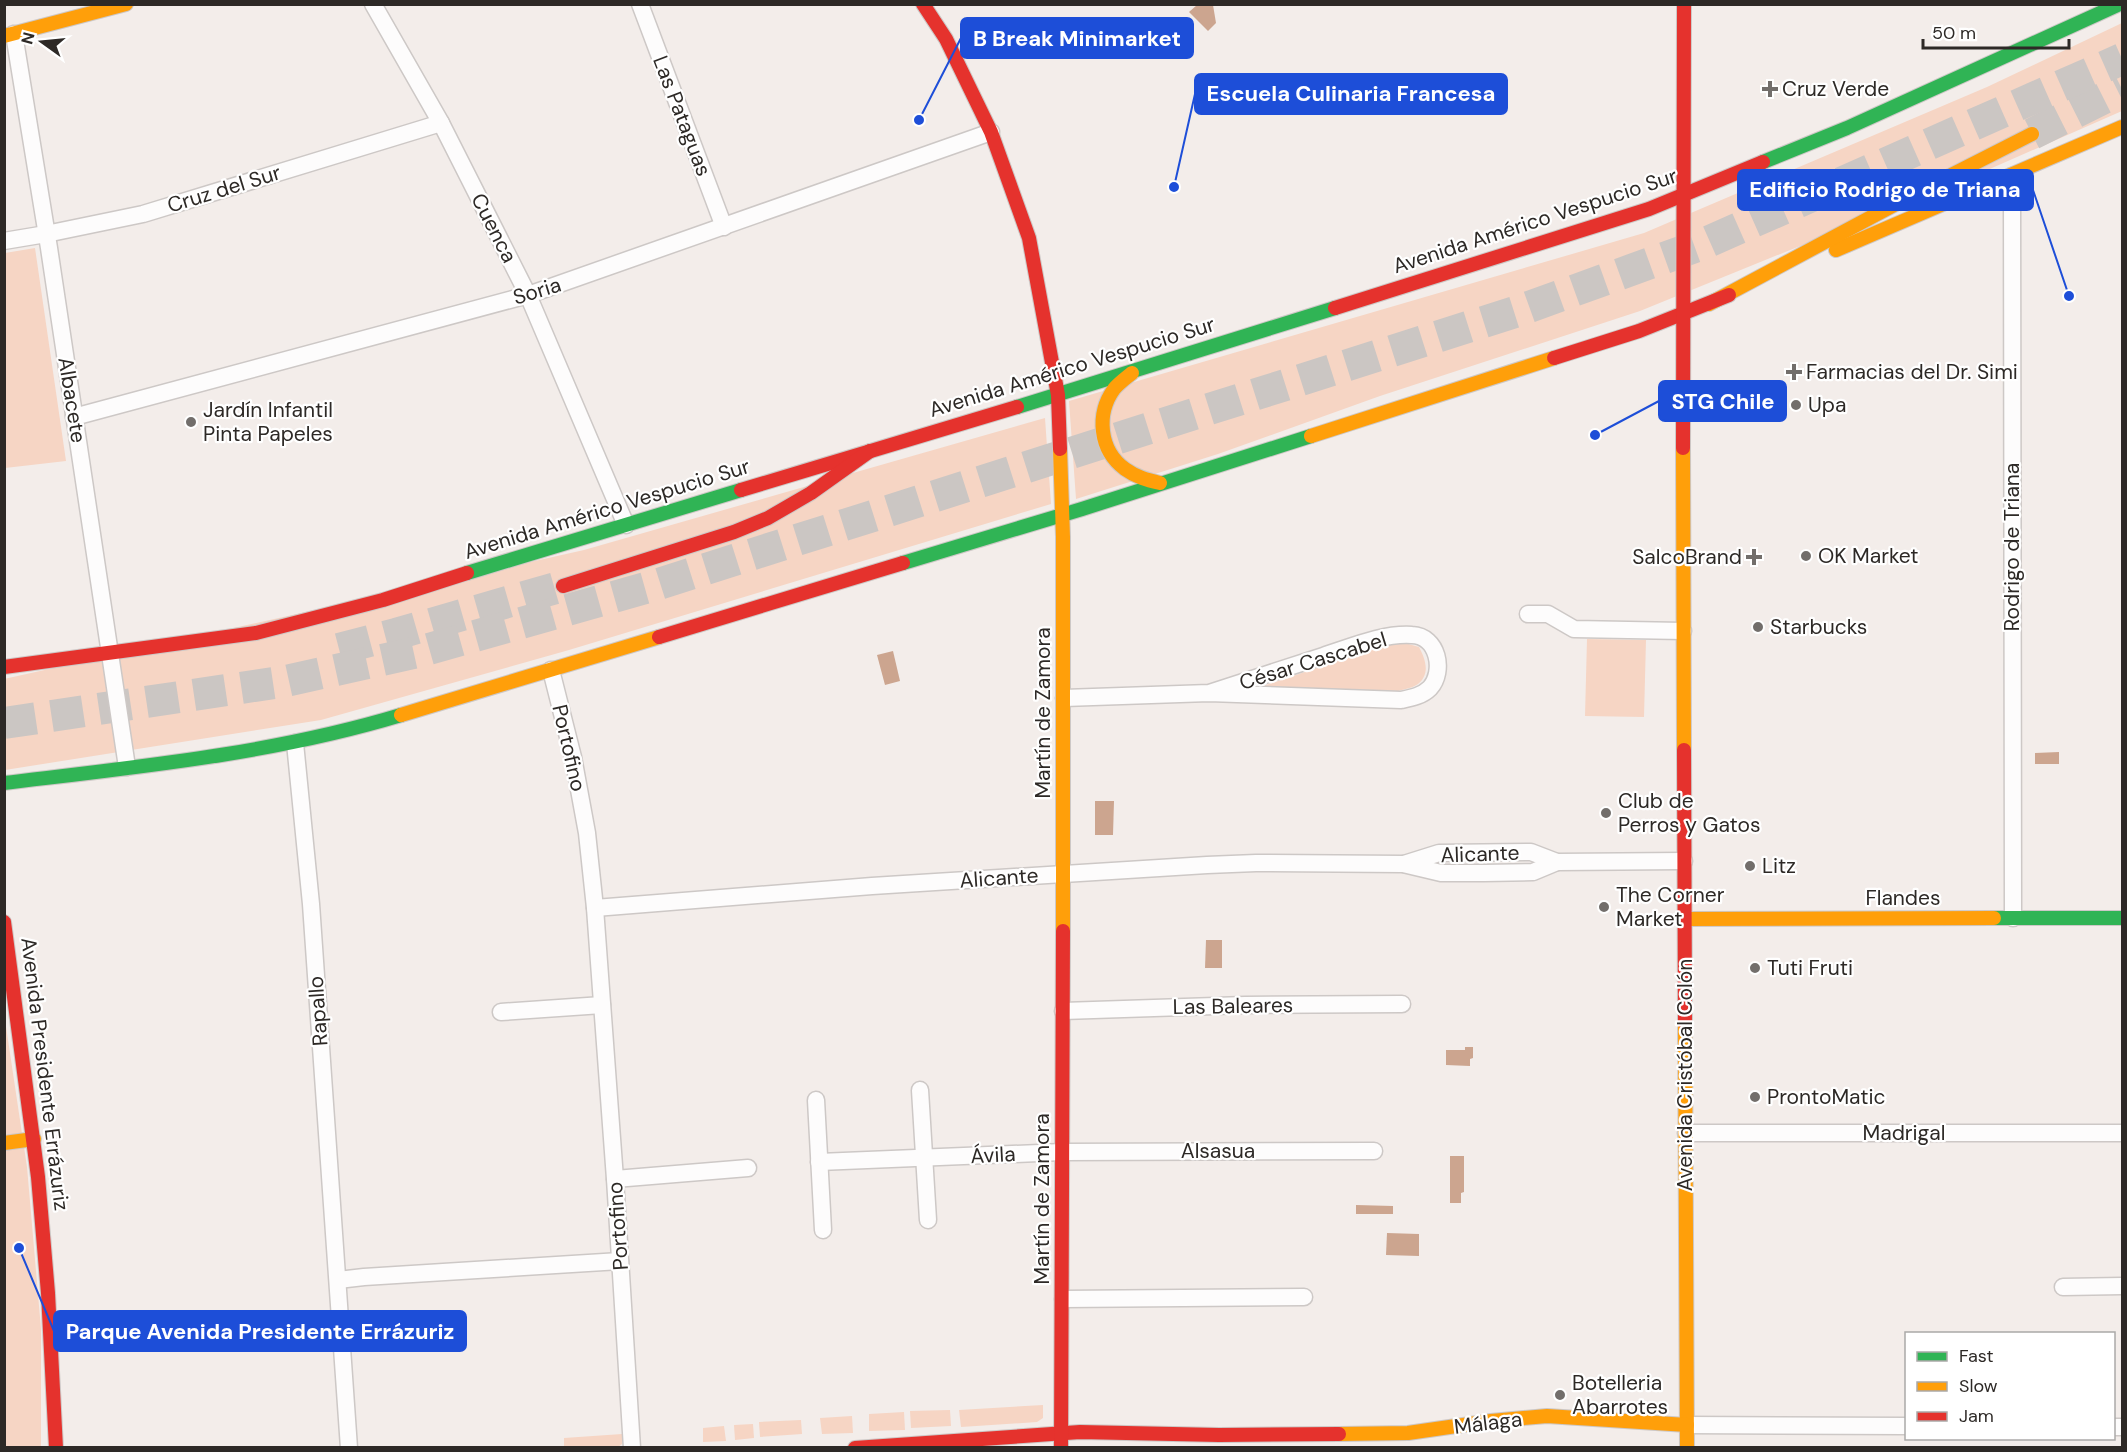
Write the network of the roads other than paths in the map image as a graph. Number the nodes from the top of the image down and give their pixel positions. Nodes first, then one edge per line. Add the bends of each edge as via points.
1 (126, 4) edge
2 (373, 4) edge
3 (640, 4) edge
4 (923, 4) edge
5 (1684, 4) edge
6 (2120, 4) edge
7 (9, 35) edge
8 (441, 123) junction
9 (2122, 127) edge
10 (991, 132) junction
11 (2032, 134) tunnel mouth
12 (2012, 176) junction
13 (1682, 197) junction
14 (724, 227) junction
15 (46, 234) junction
16 (4, 241) edge
17 (528, 295) junction
18 (1709, 304) junction
19 (1683, 315) junction
20 (1141, 369) junction
21 (1058, 395) junction
22 (74, 417) junction
23 (870, 451) junction
24 (1160, 483) junction
25 (1063, 515) junction
26 (626, 525) junction
27 (562, 586) tunnel mouth
28 (1528, 614) dead end
29 (1683, 631) junction
30 (110, 654) junction
31 (4, 667) edge
32 (550, 670) junction
33 (1209, 693) junction
34 (1064, 698) junction
35 (295, 743) junction
36 (127, 767) junction
37 (4, 783) edge
38 (1684, 861) junction
39 (1063, 873) junction
40 (595, 908) junction
41 (2013, 918) junction
42 (2122, 918) edge
43 (1684, 919) junction
44 (4, 922) edge
45 (1402, 1004) dead end
46 (602, 1005) junction
47 (1063, 1011) junction
48 (501, 1012) dead end
49 (920, 1090) dead end
50 (816, 1100) dead end
51 (1686, 1133) junction
52 (2122, 1133) edge
53 (34, 1139) junction
54 (4, 1143) edge
55 (1374, 1151) dead end
56 (1062, 1152) junction
57 (924, 1158) junction
58 (819, 1162) junction
59 (748, 1168) dead end
60 (615, 1179) junction
61 (928, 1220) dead end
62 (823, 1230) dead end
63 (620, 1262) junction
64 (338, 1280) junction
65 (2122, 1286) edge
66 (2063, 1287) dead end
67 (1304, 1297) dead end
68 (1063, 1299) junction
69 (1688, 1425) junction
70 (1905, 1426) edge
71 (1061, 1432) junction
72 (56, 1448) edge
73 (349, 1448) edge
74 (632, 1448) edge
75 (855, 1448) edge
76 (1061, 1448) edge
77 (1688, 1448) edge

1 - 7 main road
2 - 8 street, Cuenca
3 - 14 street, Las Pataguas
4 - 10 main road, Martín de Zamora via 946,39
5 - 13 main road, Avenida Cristóbal Colón
6 - 13 main road, Avenida Américo Vespucio Sur via 1847,128
7 - 15 street, Albacete
8 - 15 street, Cruz del Sur via 143,214
8 - 17 street, Cuenca
9 - 12 main road
10 - 14 street, Soria
10 - 21 main road, Martín de Zamora via 1029,238
11 - 18 main road
12 - 18 main road
12 - 41 street, Rodrigo de Triana
13 - 19 main road, Avenida Cristóbal Colón
13 - 20 main road, Avenida Américo Vespucio Sur
14 - 17 street, Soria
15 - 16 street, Cruz del Sur
15 - 22 street, Albacete
17 - 22 street, Soria
17 - 26 street, Cuenca
18 - 19 main road
19 - 24 main road
19 - 29 main road, Avenida Cristóbal Colón
20 - 21 main road, Avenida Américo Vespucio Sur
20 - 24 main road via 1111,393 1102,428 1105,444 1119,466 1141,479
21 - 23 main road, Avenida Américo Vespucio Sur
21 - 25 main road, Martín de Zamora
22 - 30 street, Albacete
23 - 26 main road, Avenida Américo Vespucio Sur
23 - 27 main road via 811,494 768,518
24 - 25 main road
25 - 32 main road
25 - 34 main road, Martín de Zamora
26 - 30 main road, Avenida Américo Vespucio Sur via 383,600 256,633
28 - 29 street via 1548,614 1574,628
29 - 38 main road, Avenida Cristóbal Colón
30 - 31 main road, Avenida Américo Vespucio Sur
30 - 36 street, Albacete
32 - 35 main road
32 - 40 street, Portofino via 573,757
33 - 33 street, César Cascabel via 1401,700 1414,698 1431,687 1439,665 1435,651 1419,635 1390,636
33 - 34 street, César Cascabel
34 - 39 main road, Martín de Zamora
35 - 36 main road
35 - 64 street, Rapallo via 311,904
36 - 37 main road
38 - 39 street, Alicante via 1557,862 1531,852 1439,854 1403,864 1256,863
38 - 43 main road, Avenida Cristóbal Colón
39 - 40 street, Alicante
39 - 47 main road, Martín de Zamora
40 - 46 street, Portofino
41 - 42 main road, Flandes
41 - 43 main road, Flandes
43 - 51 main road, Avenida Cristóbal Colón
44 - 53 main road, Avenida Presidente Errázuriz
45 - 47 street, Las Baleares
46 - 48 street
46 - 60 street, Portofino
47 - 56 main road, Martín de Zamora
49 - 57 street
50 - 58 street
51 - 52 street, Madrigal
51 - 69 main road, Avenida Cristóbal Colón
53 - 54 main road
53 - 72 main road, Avenida Presidente Errázuriz via 51,1335
55 - 56 street, Alsasua
56 - 57 street, Ávila
56 - 68 main road, Martín de Zamora
57 - 58 street, Ávila
57 - 61 street
58 - 62 street
59 - 60 street
60 - 63 street, Portofino
63 - 64 street
63 - 74 street, Portofino
64 - 73 street, Rapallo
65 - 66 street
67 - 68 street
68 - 71 main road, Martín de Zamora
69 - 70 street, Málaga
69 - 71 main road, Málaga via 1547,1416 1382,1434
69 - 77 main road, Avenida Cristóbal Colón
71 - 75 main road, Málaga
71 - 76 main road, Martín de Zamora

